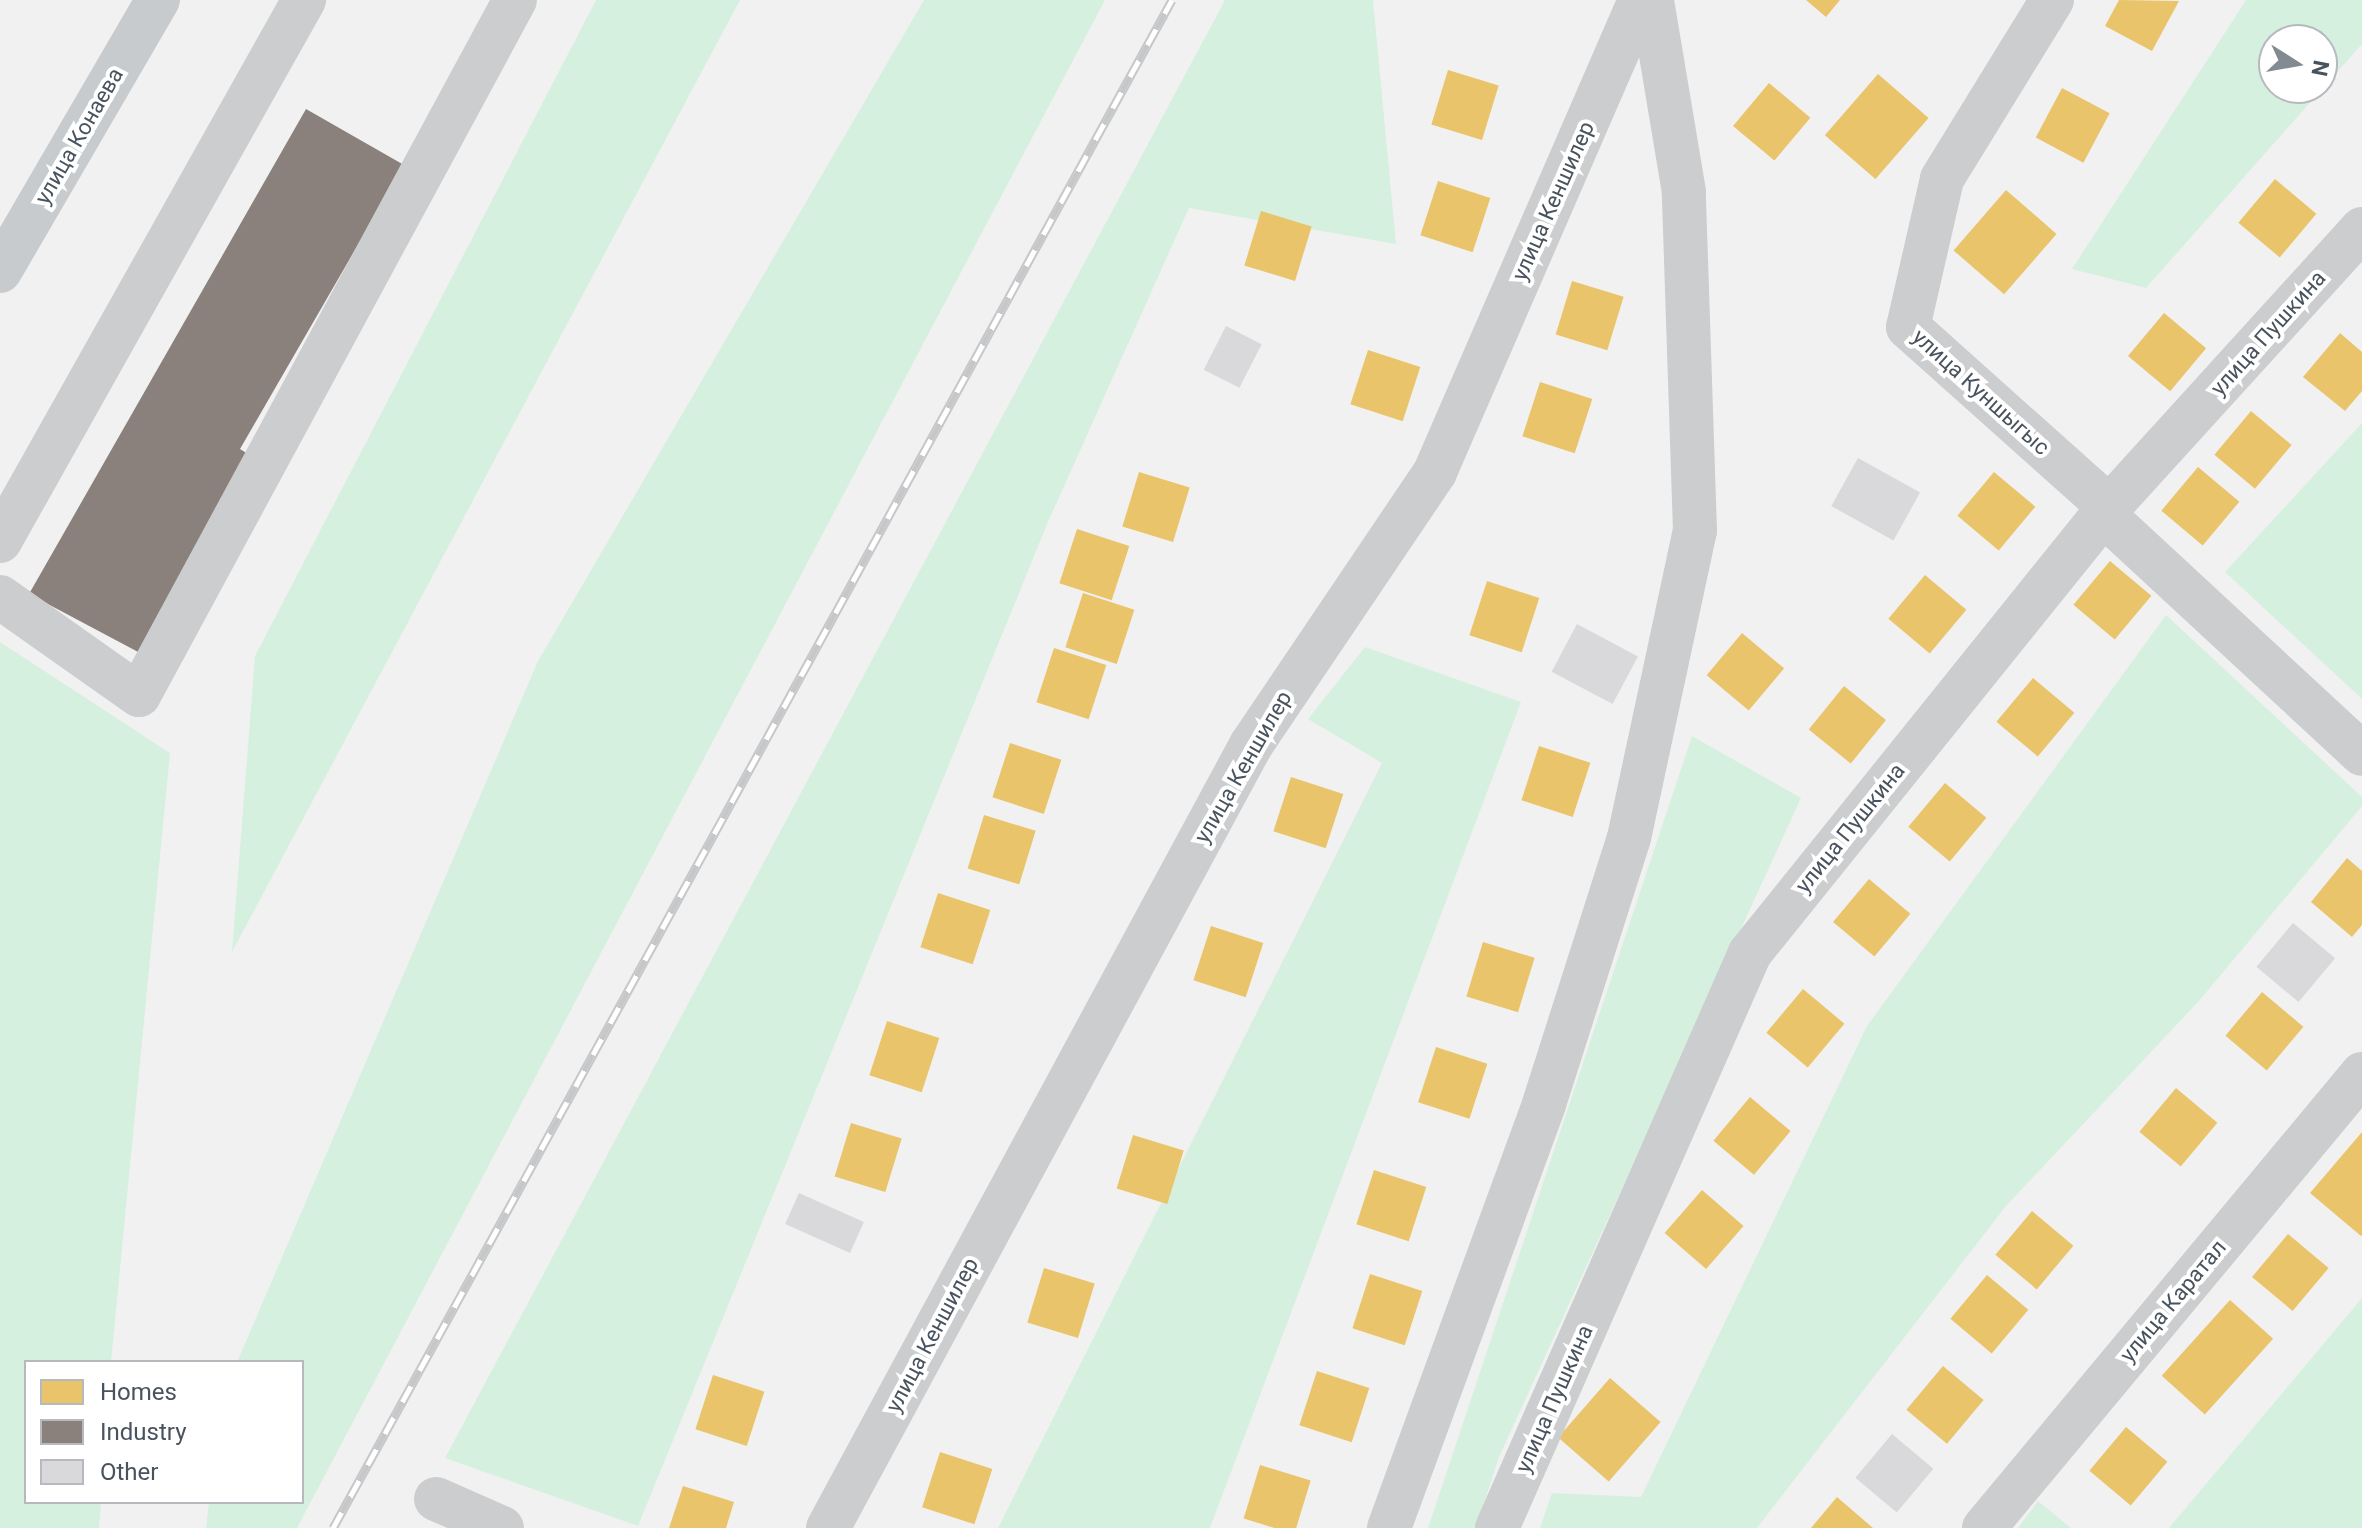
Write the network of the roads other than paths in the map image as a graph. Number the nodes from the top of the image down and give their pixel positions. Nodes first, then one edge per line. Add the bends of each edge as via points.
1 (158, 0) edge
2 (304, 0) edge
3 (515, 0) edge
4 (1640, 0) edge
5 (1652, 0) edge
6 (2052, 0) edge
7 (2362, 229) edge
8 (0, 271) edge
9 (2106, 510) junction
10 (0, 541) edge
11 (0, 597) edge
12 (2362, 754) edge
13 (2362, 1074) edge
14 (436, 1499) dead end
15 (502, 1528) edge
16 (828, 1528) edge
17 (1389, 1528) edge
18 (1497, 1528) edge
19 (1984, 1528) edge

1 - 8 main road, улица Конаева
2 - 10 street
3 - 11 street via 139,695
4 - 16 street, улица Кеншилер via 1435,472 1251,745
5 - 17 street via 1684,192 1695,531 1629,838 1544,1104
6 - 9 street, улица Куншыгыс via 1942,179 1908,327
7 - 9 street, улица Пушкина
9 - 12 street
9 - 18 street, улица Пушкина via 1750,953
13 - 19 street, улица Каратал
14 - 15 street

